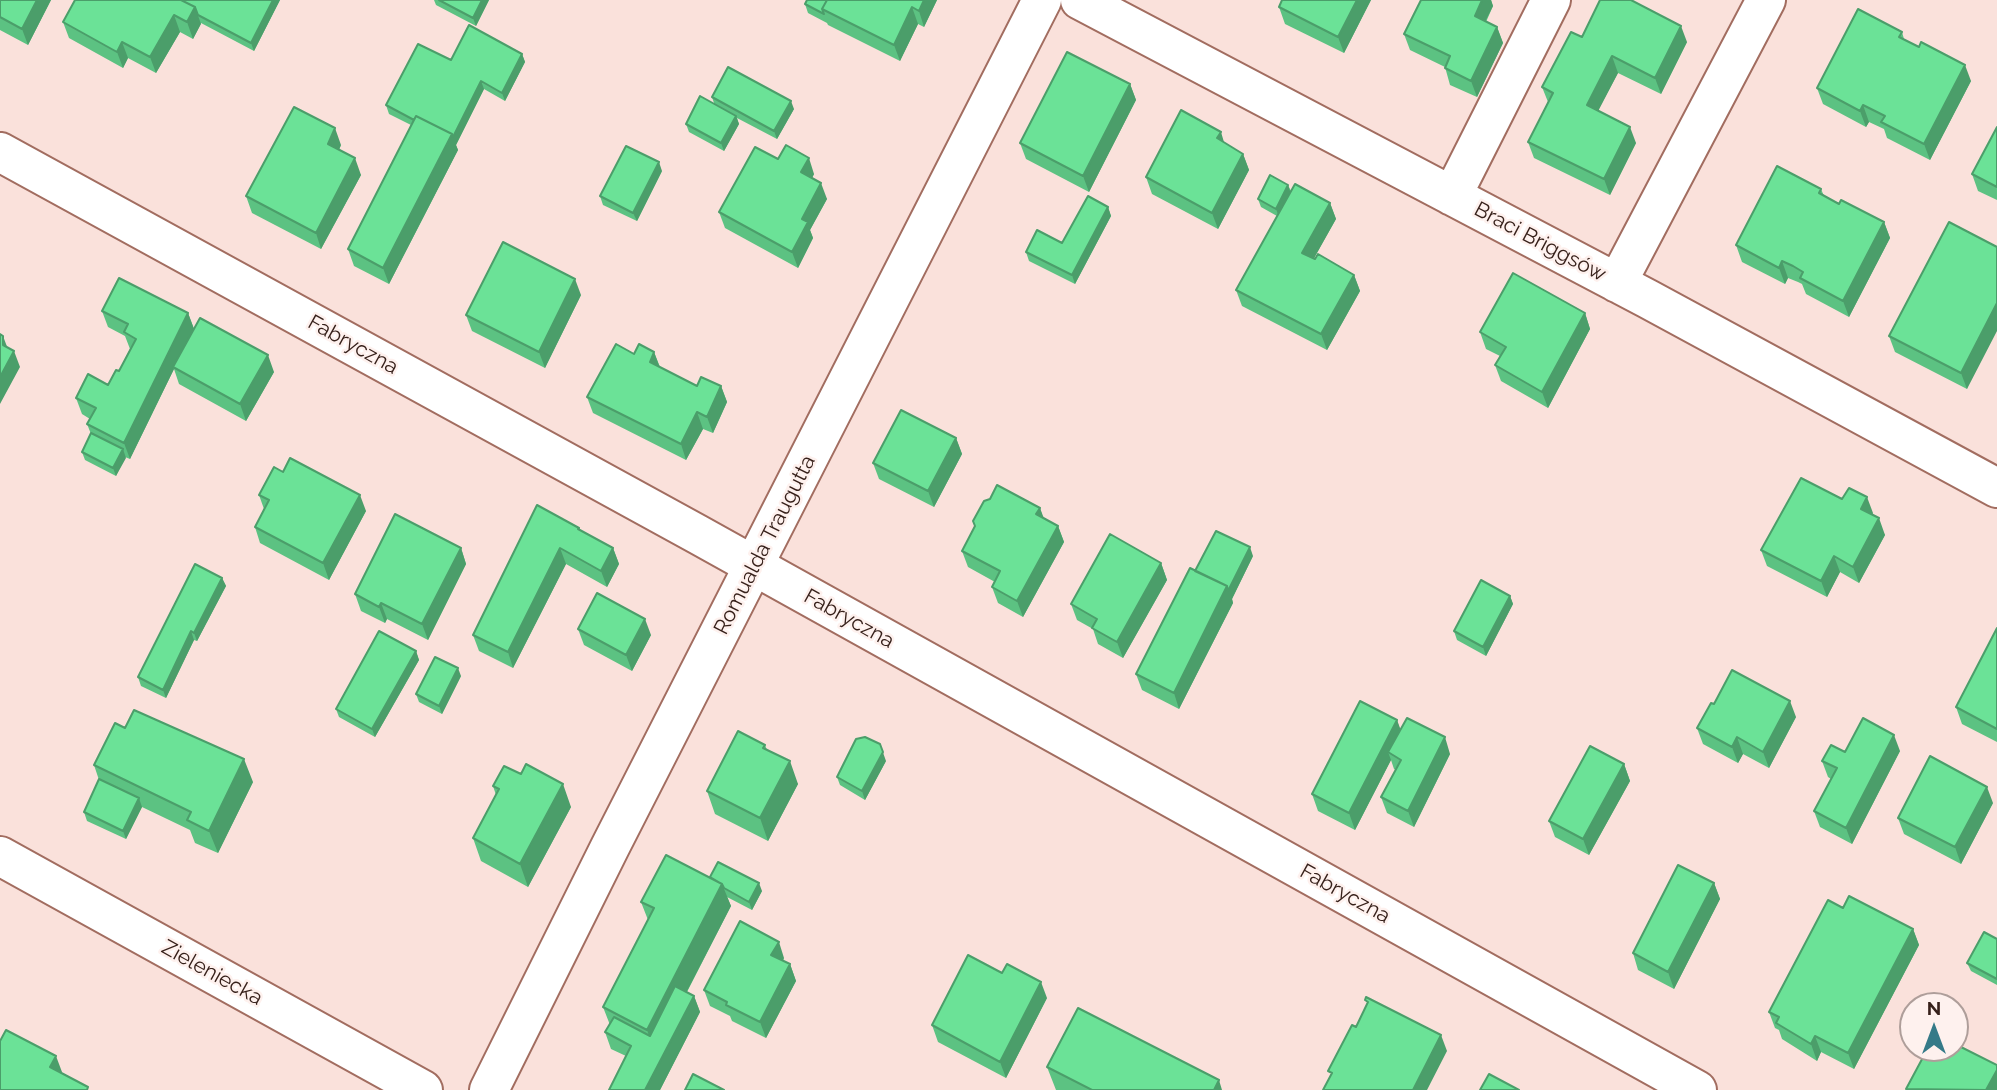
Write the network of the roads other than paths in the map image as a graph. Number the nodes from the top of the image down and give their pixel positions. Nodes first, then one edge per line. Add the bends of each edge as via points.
1 (1042, 0) edge
2 (1080, 0) edge
3 (1551, 0) edge
4 (1766, 0) edge
5 (0, 152) edge
6 (1452, 196) junction
7 (1617, 283) junction
8 (1996, 485) edge
9 (754, 566) junction
10 (0, 856) edge
11 (423, 1090) edge
12 (489, 1090) edge
13 (1696, 1090) edge

1 - 9 street, Romualda Traugutta
2 - 6 street, Braci Briggsów
3 - 6 street
4 - 7 street
5 - 9 street, Fabryczna
6 - 7 street, Braci Briggsów
7 - 8 street, Braci Briggsów
9 - 12 street, Romualda Traugutta
9 - 13 street, Fabryczna
10 - 11 street, Zieleniecka

